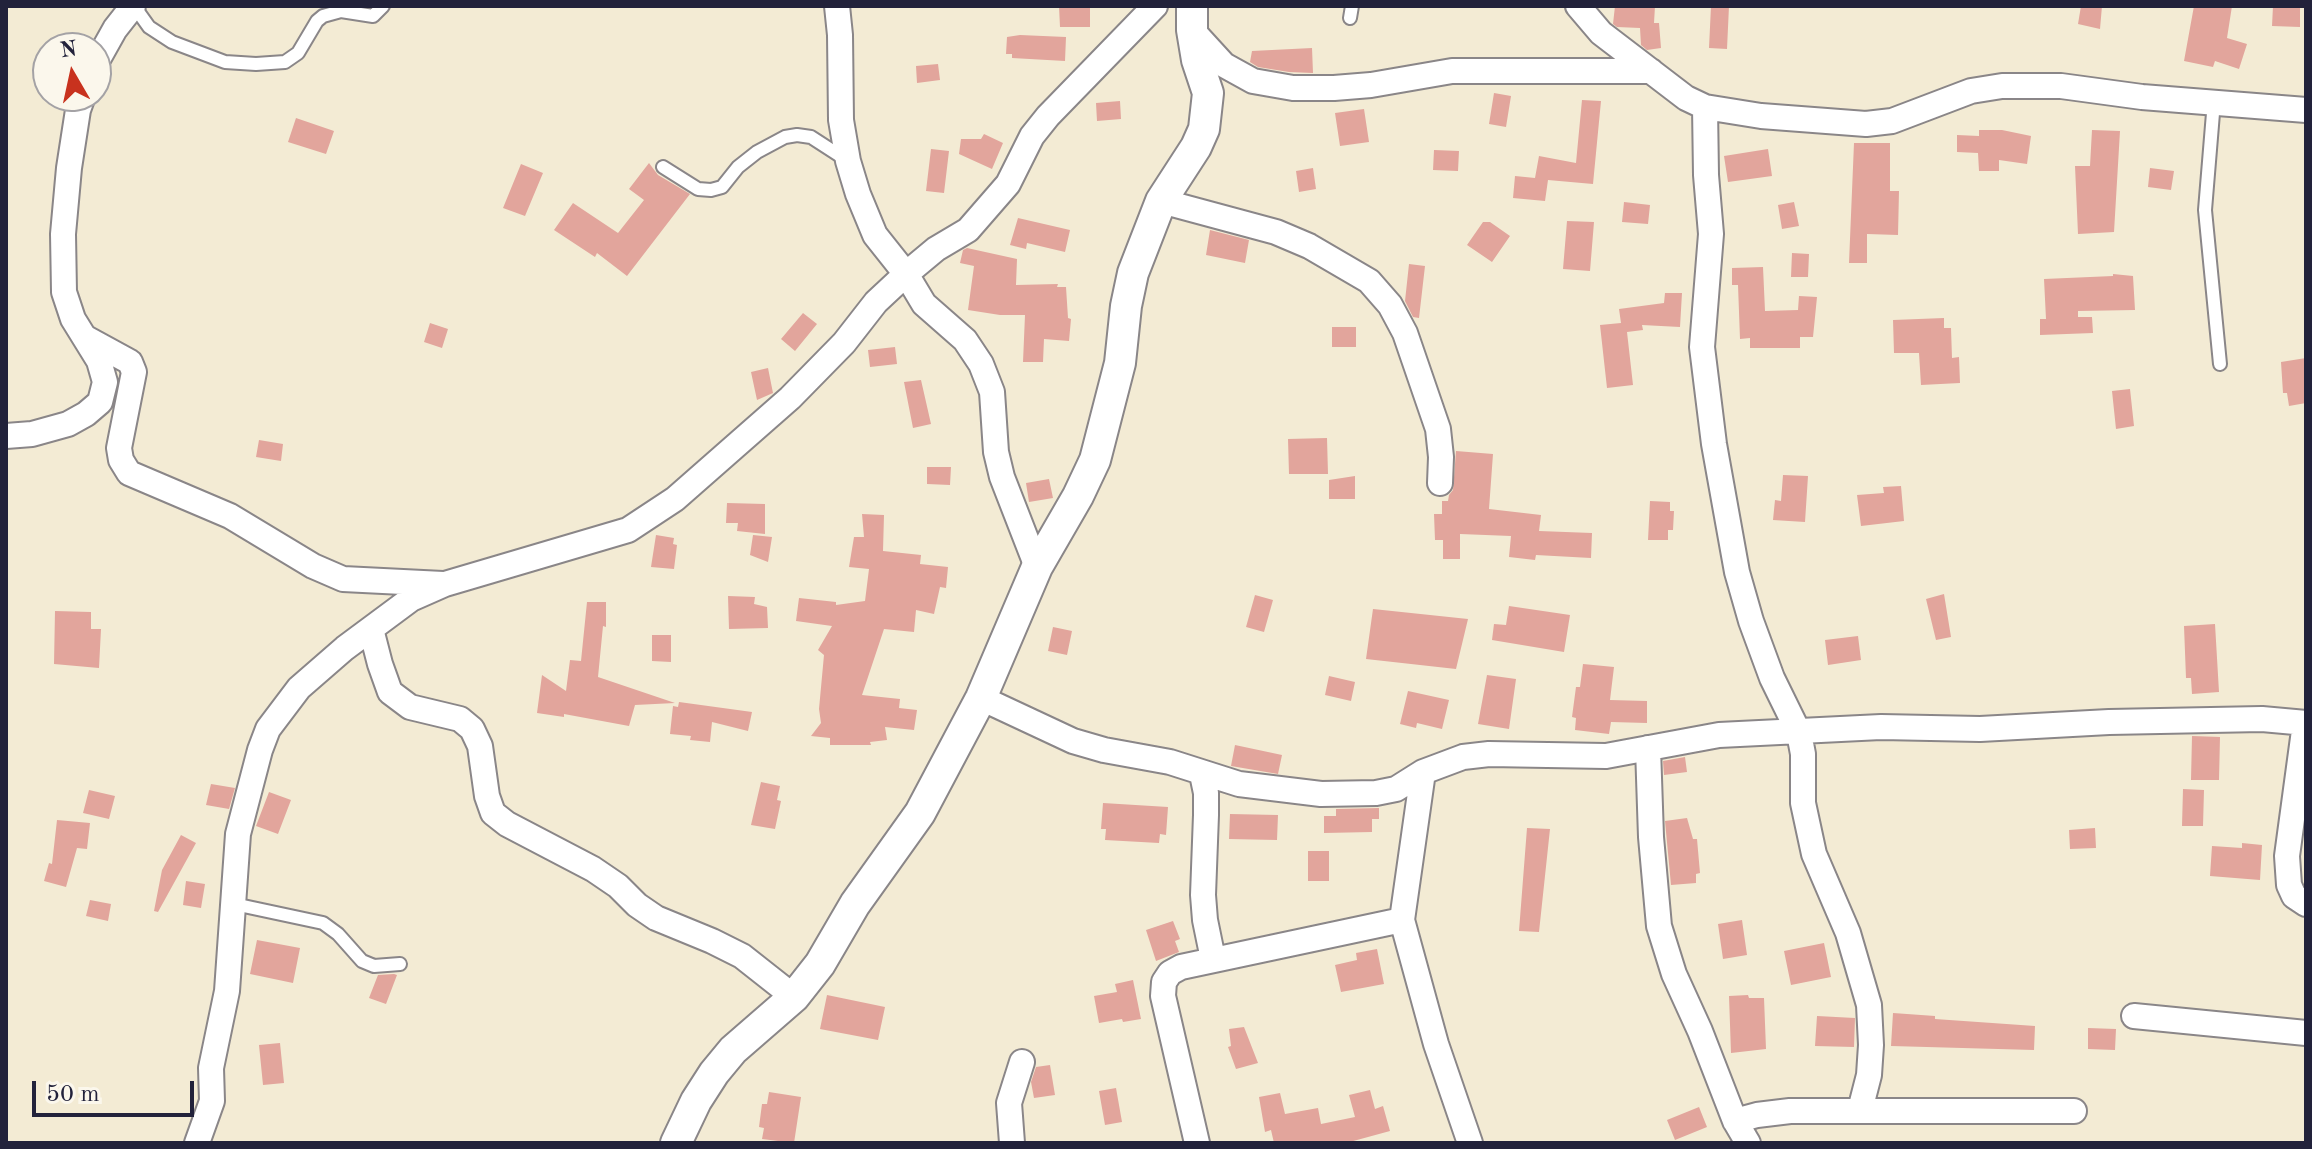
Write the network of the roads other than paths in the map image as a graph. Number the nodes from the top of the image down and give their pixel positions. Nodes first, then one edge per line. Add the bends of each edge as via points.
1 (134, 6) edge
2 (383, 6) edge
3 (837, 6) edge
4 (1155, 6) edge
5 (1578, 6) edge
6 (1192, 18) edge
7 (112, 34) edge
8 (1651, 71) junction
9 (2214, 101) junction
10 (1705, 107) junction
11 (2306, 110) edge
12 (78, 112) edge
13 (848, 161) junction
14 (663, 167) dead end
15 (1161, 201) junction
16 (906, 274) junction
17 (86, 338) junction
18 (2220, 364) dead end
19 (6, 436) edge
20 (1440, 483) dead end
21 (1037, 567) junction
22 (445, 584) junction
23 (371, 629) junction
24 (981, 698) junction
25 (2305, 723) edge
26 (1799, 733) junction
27 (1648, 748) junction
28 (1423, 772) junction
29 (1202, 774) junction
30 (234, 904) junction
31 (2306, 904) edge
32 (1402, 920) junction
33 (1213, 959) junction
34 (400, 964) dead end
35 (794, 997) junction
36 (2134, 1016) dead end
37 (2306, 1033) edge
38 (1022, 1062) dead end
39 (1860, 1110) junction
40 (2074, 1111) dead end
41 (1735, 1121) junction
42 (197, 1143) edge
43 (676, 1143) edge
44 (1012, 1143) edge
45 (1197, 1143) edge
46 (1470, 1143) edge
47 (1748, 1143) edge

1 - 2 lane via 149,27 172,42 225,62 256,64 285,62 298,53 323,16 341,11 373,16
1 - 7 street
3 - 13 street via 839,93
4 - 16 street via 1048,116 1008,184 968,230
5 - 8 street via 1601,33
6 - 8 street via 1224,65 1253,81 1293,88 1371,85 1452,71
6 - 15 street via 1208,93 1204,129
8 - 10 street
9 - 10 street via 2061,86 2002,86 1971,91 1892,121 1866,124
9 - 11 street
9 - 18 lane via 2205,210
10 - 26 street via 1711,234 1702,347 1714,444 1751,621
12 - 17 street via 63,234 64,292
13 - 14 lane via 811,137 797,135 757,152 722,187 711,190 698,189
13 - 16 street via 875,235
15 - 20 street via 1276,232 1369,281 1405,333 1438,429
15 - 21 street via 1133,273 1120,363 1095,460
16 - 21 street via 924,304 965,340 981,364 992,392 1002,477
16 - 22 street via 790,398 663,507 628,530
17 - 19 street via 105,382 100,402 68,424
17 - 22 street via 130,362 134,372 119,448 129,473 230,516 343,579
21 - 24 street
22 - 23 street via 411,599
23 - 30 street via 299,688 268,729 238,834
23 - 35 street via 390,692 410,707 460,719 472,729 493,813 593,869 656,918 742,956
24 - 29 street via 1073,741
24 - 35 street via 920,813
25 - 26 street via 2184,720
25 - 31 street via 2287,872 2294,896
26 - 27 street via 1719,735
26 - 39 street via 1806,823 1869,1005 1869,1075
27 - 28 street via 1606,756 1489,754
27 - 41 street via 1659,926
28 - 29 street via 1396,789 1321,794
28 - 32 street
29 - 33 street via 1203,895
30 - 34 lane via 323,923 362,961 374,966
30 - 42 street via 227,991 211,1068 212,1101
32 - 33 street
32 - 46 street
33 - 45 street via 1181,967 1164,982
35 - 43 street via 714,1073
36 - 37 street
38 - 44 street via 1009,1103
39 - 40 street
39 - 41 street via 1790,1111
41 - 47 street

